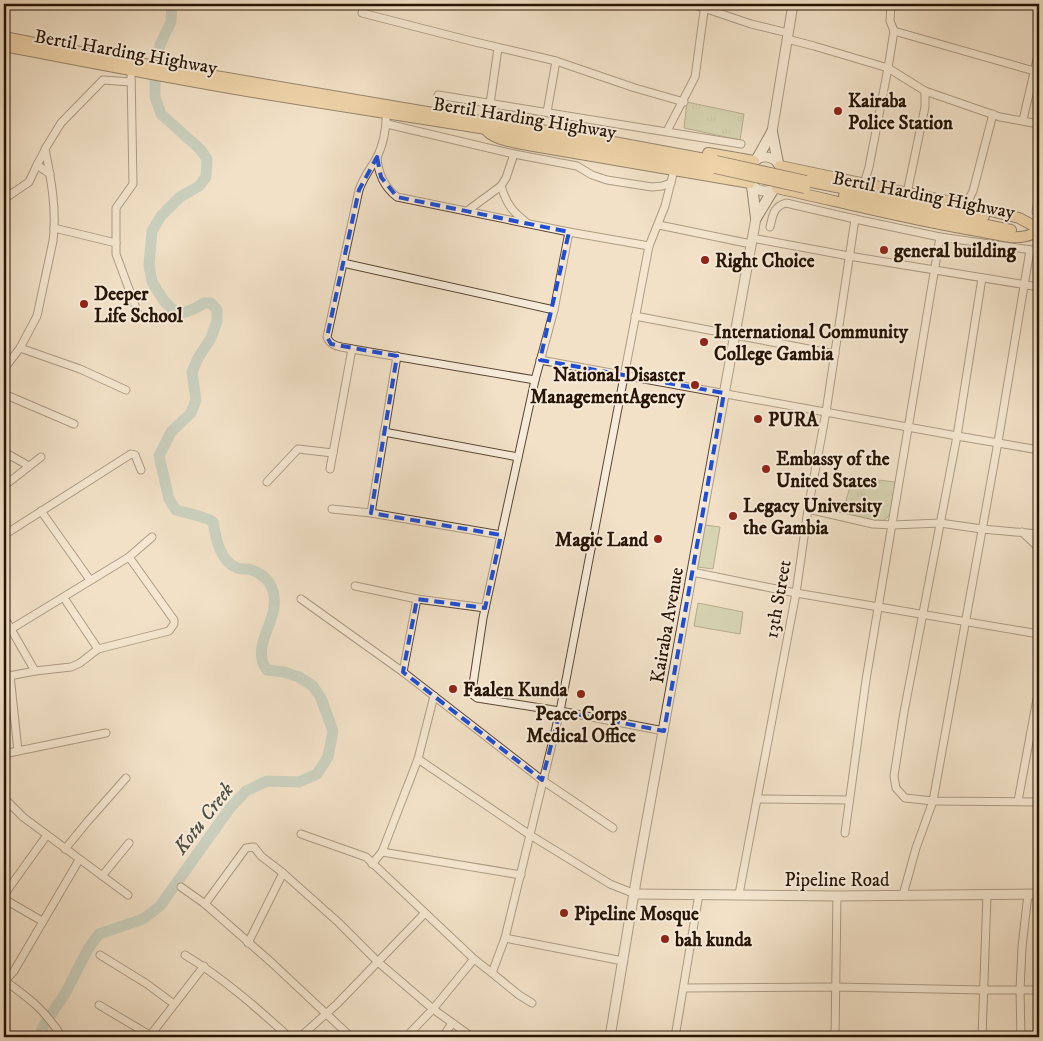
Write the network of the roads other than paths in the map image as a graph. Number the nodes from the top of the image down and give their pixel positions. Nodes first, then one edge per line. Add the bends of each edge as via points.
1 (366, 4) edge
2 (692, 4) edge
3 (793, 4) edge
4 (890, 4) edge
5 (705, 6) edge
6 (894, 32) junction
7 (788, 36) junction
8 (4, 37) edge
9 (4, 46) edge
10 (498, 48) junction
11 (1039, 51) edge
12 (556, 61) junction
13 (143, 68) junction
14 (888, 68) junction
15 (131, 71) junction
16 (160, 71) junction
17 (1034, 71) junction
18 (131, 82) junction
19 (925, 91) junction
20 (438, 95) dead end
21 (684, 102) junction
22 (490, 104) junction
23 (547, 112) junction
24 (386, 113) junction
25 (992, 114) junction
26 (1023, 120) junction
27 (386, 124) junction
28 (1039, 124) edge
29 (485, 125) junction
30 (667, 131) junction
31 (772, 132) junction
32 (741, 144) dead end
33 (46, 149) junction
34 (514, 154) junction
35 (377, 157) junction
36 (755, 160) junction
37 (37, 165) junction
38 (779, 165) junction
39 (674, 170) junction
40 (50, 174) junction
41 (671, 183) junction
42 (751, 184) junction
43 (864, 184) junction
44 (501, 186) junction
45 (775, 189) junction
46 (907, 193) junction
47 (1039, 194) edge
48 (4, 199) edge
49 (966, 205) junction
50 (466, 212) junction
51 (1039, 212) edge
52 (756, 218) junction
53 (855, 219) junction
54 (528, 224) junction
55 (659, 225) junction
56 (770, 227) dead end
57 (54, 228) junction
58 (1036, 231) edge
59 (568, 232) junction
60 (940, 236) junction
61 (752, 241) junction
62 (116, 243) junction
63 (649, 246) junction
64 (1030, 250) junction
65 (1039, 251) edge
66 (849, 256) junction
67 (343, 262) junction
68 (936, 269) junction
69 (982, 278) junction
70 (1025, 285) junction
71 (1039, 287) edge
72 (554, 310) junction
73 (139, 316) dead end
74 (635, 316) junction
75 (735, 334) junction
76 (20, 348) junction
77 (352, 349) junction
78 (835, 354) junction
79 (397, 356) junction
80 (540, 360) junction
81 (4, 369) edge
82 (625, 374) junction
83 (535, 380) junction
84 (126, 390) dead end
85 (4, 394) edge
86 (724, 394) junction
87 (826, 412) junction
88 (74, 424) dead end
89 (908, 426) junction
90 (384, 432) junction
91 (957, 436) junction
92 (998, 442) junction
93 (1039, 450) edge
94 (4, 452) edge
95 (333, 453) junction
96 (41, 457) dead end
97 (518, 457) junction
98 (29, 466) junction
99 (330, 469) dead end
100 (141, 470) dead end
101 (267, 482) dead end
102 (4, 486) edge
103 (808, 508) junction
104 (332, 510) dead end
105 (41, 511) junction
106 (370, 513) junction
107 (940, 523) junction
108 (893, 525) junction
109 (982, 529) junction
110 (1022, 532) junction
111 (1039, 534) edge
112 (4, 535) edge
113 (501, 535) junction
114 (152, 537) dead end
115 (1039, 548) edge
116 (129, 557) junction
117 (692, 572) junction
118 (90, 580) junction
119 (355, 586) dead end
120 (796, 593) junction
121 (301, 599) dead end
122 (417, 599) junction
123 (66, 601) dead end
124 (485, 608) junction
125 (879, 608) junction
126 (923, 615) junction
127 (4, 617) edge
128 (965, 622) junction
129 (10, 629) junction
130 (1039, 634) edge
131 (98, 649) junction
132 (35, 671) junction
133 (403, 672) junction
134 (7, 676) edge
135 (1039, 688) edge
136 (434, 696) junction
137 (560, 711) junction
138 (664, 731) junction
139 (106, 733) dead end
140 (18, 751) junction
141 (4, 754) edge
142 (418, 759) junction
143 (126, 778) dead end
144 (542, 780) junction
145 (4, 798) edge
146 (757, 799) junction
147 (849, 800) junction
148 (933, 801) junction
149 (1018, 801) junction
150 (1039, 802) edge
151 (612, 828) dead end
152 (301, 834) dead end
153 (845, 834) dead end
154 (47, 835) junction
155 (530, 835) junction
156 (129, 843) dead end
157 (65, 849) junction
158 (382, 852) junction
159 (79, 860) junction
160 (372, 864) junction
161 (283, 873) junction
162 (520, 875) junction
163 (102, 876) junction
164 (181, 887) dead end
165 (634, 894) junction
166 (698, 894) junction
167 (739, 894) junction
168 (1028, 894) junction
169 (1039, 894) edge
170 (128, 895) dead end
171 (902, 895) junction
172 (987, 895) junction
173 (838, 896) junction
174 (4, 897) edge
175 (205, 904) junction
176 (425, 913) junction
177 (42, 921) junction
178 (505, 938) junction
179 (248, 943) junction
180 (100, 955) dead end
181 (185, 955) dead end
182 (474, 958) junction
183 (623, 961) junction
184 (378, 962) junction
185 (204, 966) junction
186 (492, 973) junction
187 (4, 981) edge
188 (836, 987) junction
189 (684, 988) junction
190 (984, 990) junction
191 (1020, 990) junction
192 (1039, 990) edge
193 (532, 1003) dead end
194 (174, 1004) junction
195 (99, 1005) dead end
196 (433, 1009) junction
197 (327, 1013) junction
198 (452, 1023) junction
199 (62, 1037) edge
200 (150, 1037) edge
201 (289, 1037) edge
202 (300, 1037) edge
203 (351, 1037) edge
204 (406, 1037) edge
205 (443, 1037) edge
206 (472, 1037) edge
207 (610, 1037) edge
208 (675, 1037) edge
209 (835, 1037) edge
210 (982, 1037) edge
211 (1021, 1037) edge

1 - 10 street via 362,13
2 - 5 street
3 - 7 street
4 - 6 street
5 - 7 street
5 - 21 street via 695,77
6 - 14 street
6 - 17 street
7 - 14 street
7 - 31 street
8 - 13 main road, Bertil Harding Highway
9 - 15 main road, Bertil Harding Highway
10 - 12 street
10 - 22 street
11 - 17 street
12 - 21 street
12 - 23 street
13 - 15 main road, Bertil Harding Highway
13 - 16 main road, Bertil Harding Highway
14 - 19 street
14 - 43 street
15 - 18 street
16 - 24 main road, Bertil Harding Highway
16 - 29 main road, Bertil Harding Highway
17 - 26 street
18 - 33 street via 100,82 61,122
18 - 62 street via 133,184 116,208
19 - 25 street
19 - 46 street via 925,107
20 - 22 street
21 - 30 street
22 - 23 street
23 - 30 street
24 - 27 street
24 - 29 main road, Bertil Harding Highway
25 - 26 street
25 - 49 street via 973,191
26 - 28 street
27 - 34 street
27 - 35 street
29 - 36 main road via 502,120 523,121
29 - 39 main road via 492,136 522,144
29 - 58 main road, Bertil Harding Highway, bridge via 664,158 855,199
30 - 32 street
31 - 36 main road
31 - 38 main road
33 - 37 street
33 - 40 street
34 - 41 street via 576,166 607,180 652,186
34 - 44 street
35 - 50 street via 381,177 396,197
35 - 67 street via 359,190
36 - 38 street via 768,157
36 - 42 street via 748,171
37 - 40 street
37 - 48 street via 28,182
38 - 43 main road
38 - 45 street via 782,178
39 - 41 street
39 - 42 main road
40 - 57 street
41 - 55 street
42 - 45 street via 762,192
42 - 52 main road
43 - 46 main road
44 - 50 street
44 - 54 street via 506,203
45 - 52 main road
45 - 58 main road via 1016,237 1026,237
46 - 49 main road
47 - 51 street via 1036,212
49 - 58 main road via 1019,218
50 - 54 street
52 - 61 street, Kairaba Avenue
53 - 56 street via 786,202 775,209
53 - 60 street
53 - 66 street, 13th Street
54 - 59 street
55 - 61 street
55 - 63 street
57 - 62 street
57 - 76 street via 37,316
59 - 63 street
59 - 72 street
60 - 64 street
60 - 68 street
61 - 66 street
61 - 75 street, Kairaba Avenue
62 - 73 street via 116,254
63 - 74 street
64 - 65 street
64 - 70 street
66 - 68 street
66 - 78 street, 13th Street
67 - 72 street
67 - 77 street via 327,337 331,344
68 - 69 street
68 - 89 street
69 - 70 street
69 - 91 street
70 - 71 street
70 - 92 street
72 - 80 street
74 - 75 street
74 - 82 street
75 - 78 street
75 - 86 street, Kairaba Avenue
76 - 81 street
76 - 84 street via 80,369
77 - 79 street
77 - 95 street
78 - 87 street, 13th Street
79 - 83 street
79 - 90 street
80 - 82 street
80 - 83 street
82 - 86 street
82 - 137 street
83 - 97 street
85 - 88 street
86 - 87 street
86 - 117 street, Kairaba Avenue
87 - 89 street
87 - 103 street, 13th Street
89 - 91 street
89 - 108 street
90 - 97 street
90 - 106 street
91 - 92 street
91 - 107 street
92 - 93 street
92 - 109 street
94 - 98 street
95 - 99 street
95 - 101 street via 298,449
96 - 98 street
97 - 113 street
98 - 102 street
100 - 105 street via 135,455 131,454
103 - 108 street via 873,524
103 - 120 street, 13th Street
104 - 106 street
105 - 112 street
105 - 118 street
106 - 113 street
107 - 108 street
107 - 109 street
107 - 126 street
108 - 125 street
109 - 110 street
109 - 128 street
110 - 111 street
110 - 115 street
113 - 124 street
114 - 116 street
116 - 118 street
116 - 131 street via 174,624 169,630
117 - 120 street
117 - 138 street, Kairaba Avenue
118 - 129 street
119 - 122 street
120 - 125 street
120 - 146 street, 13th Street
121 - 133 street
122 - 124 street
122 - 133 street
123 - 131 street
124 - 137 street via 473,695
125 - 126 street
125 - 147 street
126 - 128 street
126 - 148 street via 894,776 896,788 905,798
127 - 129 street
128 - 130 street
128 - 148 street
129 - 132 street
131 - 132 street via 70,667
132 - 134 street
133 - 136 street
134 - 140 street
135 - 149 street
136 - 142 street
136 - 144 street
137 - 138 street
137 - 144 street
138 - 165 street, Kairaba Avenue
139 - 140 street
140 - 141 street
142 - 155 street
142 - 158 street
143 - 157 street
144 - 151 street
144 - 155 street
145 - 154 street
146 - 147 street
146 - 167 street, 13th Street
147 - 153 street
148 - 149 street
148 - 171 street
149 - 150 street
152 - 160 street via 362,855
154 - 157 street
154 - 174 street
155 - 162 street
155 - 165 street via 610,884
156 - 163 street
157 - 159 street
158 - 160 street
158 - 162 street
159 - 163 street
159 - 177 street
160 - 176 street
161 - 175 street via 254,847 246,848
161 - 179 street
161 - 184 street
162 - 178 street
163 - 170 street
164 - 175 street
165 - 166 street, Pipeline Road
165 - 183 street, Kairaba Avenue
166 - 167 street, Pipeline Road
166 - 189 street
167 - 173 street, Pipeline Road
168 - 169 street, Pipeline Road
168 - 172 street, Pipeline Road
168 - 191 street
171 - 172 street, Pipeline Road
171 - 173 street, Pipeline Road
172 - 190 street
173 - 188 street
174 - 177 street
175 - 179 street
176 - 182 street
176 - 184 street
177 - 187 street via 14,971
178 - 183 street
178 - 186 street
179 - 197 street
180 - 194 street
181 - 185 street
182 - 186 street
182 - 196 street
183 - 207 street, Kairaba Avenue
184 - 196 street
184 - 197 street
185 - 194 street
185 - 201 street
186 - 193 street
187 - 199 street via 32,1000
188 - 189 street
188 - 190 street
188 - 209 street
189 - 208 street
190 - 191 street
190 - 210 street
191 - 192 street
191 - 211 street
194 - 200 street
195 - 200 street
196 - 198 street
196 - 204 street
197 - 202 street
197 - 203 street
198 - 205 street
198 - 206 street

